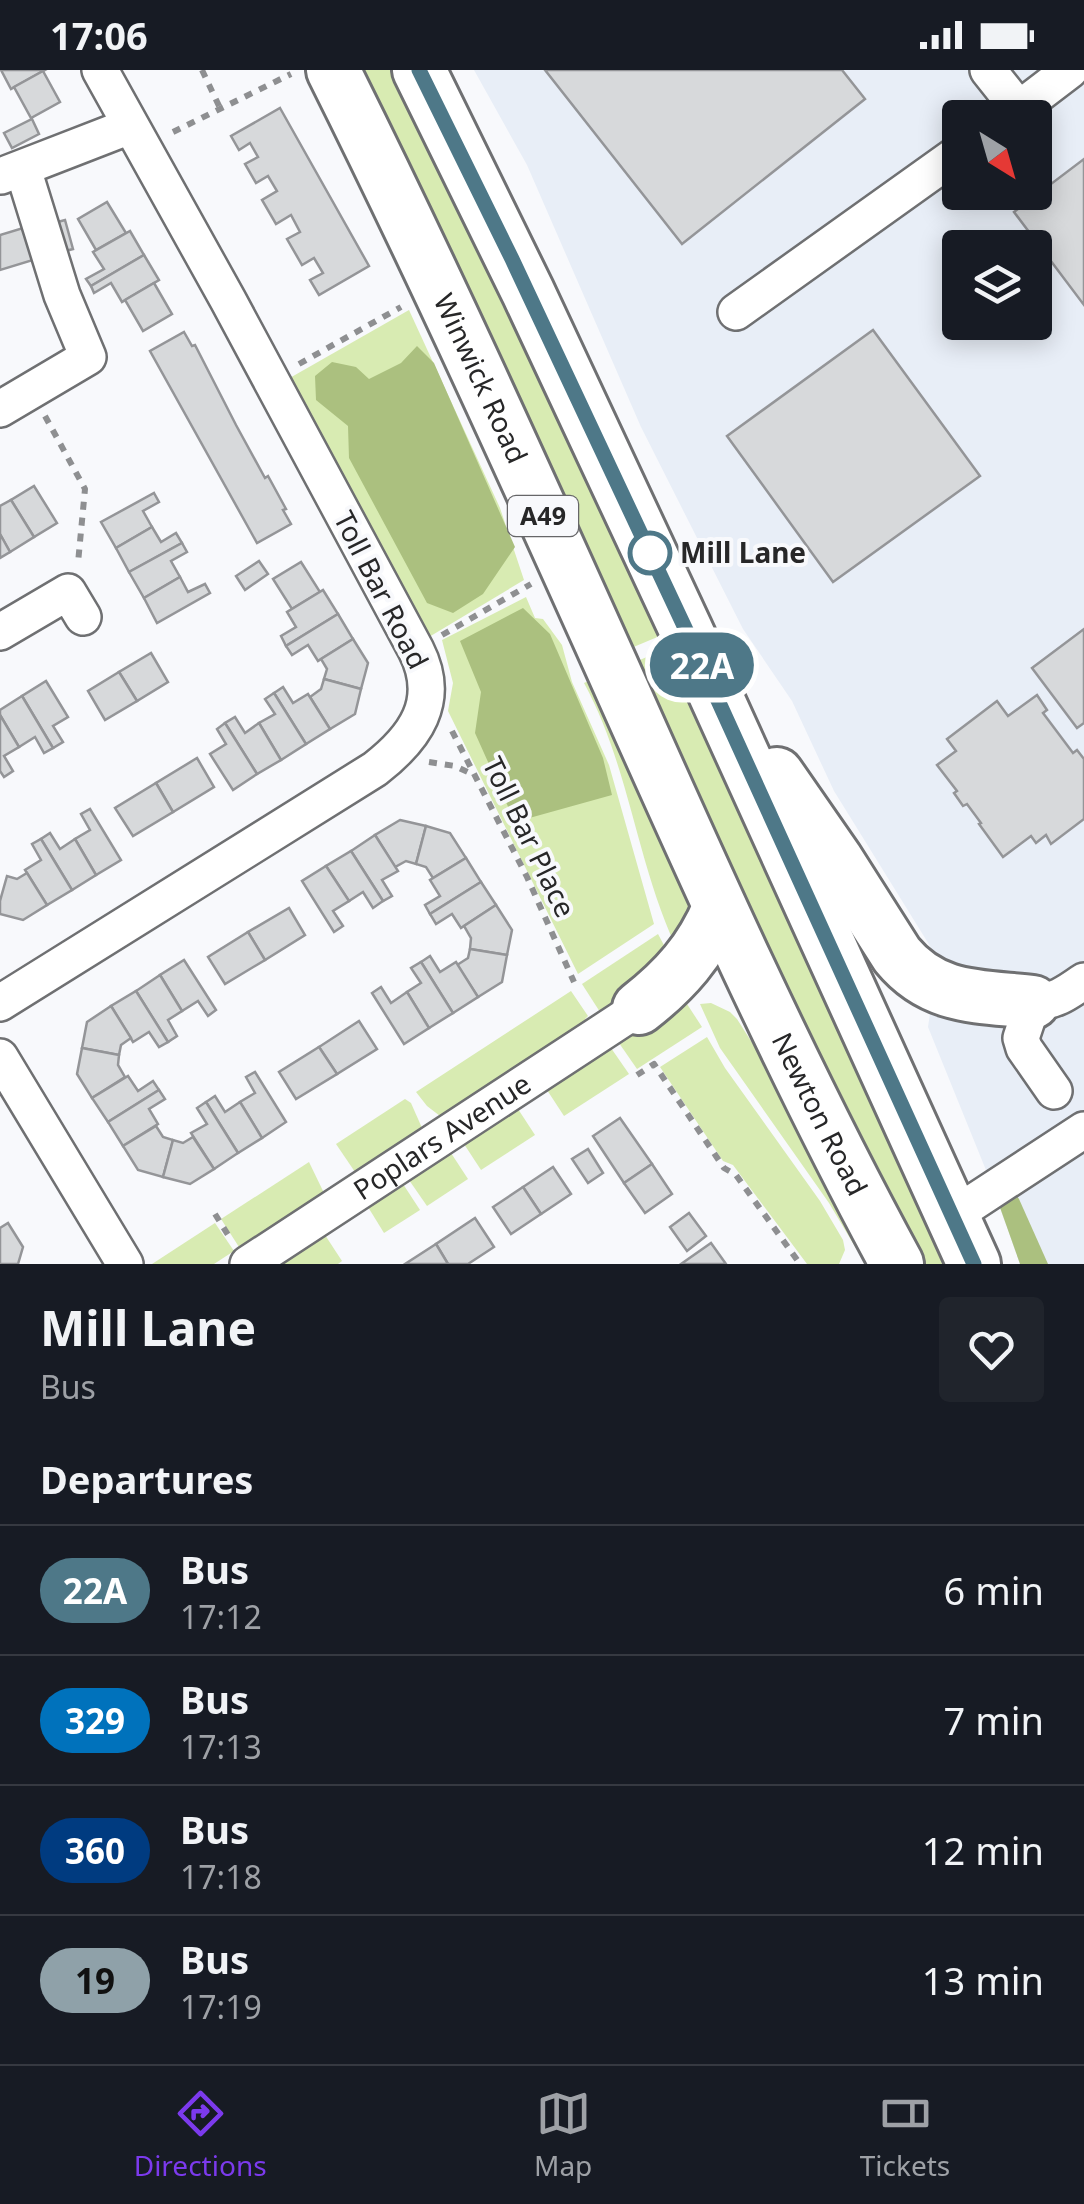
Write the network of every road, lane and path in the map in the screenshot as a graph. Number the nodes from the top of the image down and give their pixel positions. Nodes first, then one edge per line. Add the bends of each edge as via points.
1 (100, 70) edge
2 (202, 70) edge
3 (333, 70) edge
4 (420, 70) edge
5 (988, 70) edge
6 (1070, 70) edge
7 (297, 71) edge
8 (1005, 100) edge
9 (1030, 100) edge
10 (220, 108) junction
11 (136, 137) junction
12 (942, 165) edge
13 (11, 173) edge
14 (434, 279) junction
15 (736, 312) dead end
16 (270, 378) junction
17 (31, 390) junction
18 (0, 409) edge
19 (532, 583) dead end
20 (75, 604) joint
21 (0, 632) edge
22 (416, 650) junction
23 (702, 666) junction
24 (449, 726) dead end
25 (719, 908) junction
26 (746, 965) joint
27 (1084, 980) edge
28 (574, 982) dead end
29 (1033, 1002) junction
30 (0, 1003) edge
31 (639, 1008) joint
32 (4, 1073) edge
33 (637, 1075) dead end
34 (1054, 1091) dead end
35 (1084, 1130) edge
36 (952, 1217) junction
37 (895, 1263) edge
38 (125, 1264) edge
39 (248, 1264) edge
40 (800, 1264) edge
41 (974, 1264) edge

1 - 11 street, Toll Bar Road
2 - 10 path
3 - 14 highway, Winwick Road / A49
4 - 23 highway, A49
5 - 8 street
6 - 9 street
7 - 10 path
10 - 11 path
11 - 13 street
11 - 16 street, Toll Bar Road
12 - 15 street
13 - 17 street via 88,357
14 - 16 path via 411,290 408,303
14 - 25 highway, Winwick Road / A49
16 - 22 street, Toll Bar Road
17 - 18 street
17 - 20 path via 86,489
19 - 22 path
20 - 21 street
22 - 30 street, Toll Bar Road via 425,676 424,708 412,735 388,759
23 - 29 highway via 896,956 939,989
23 - 36 highway, A49
24 - 28 path, Toll Bar Place
25 - 26 highway, Winwick Road / A49
25 - 31 highway via 688,963
26 - 37 highway, Newton Road / A49
27 - 29 street via 1059,998
29 - 34 street via 1021,1038
31 - 39 street, Poplars Avenue
32 - 38 street
33 - 40 path via 654,1064
35 - 36 street
36 - 41 highway, A49

